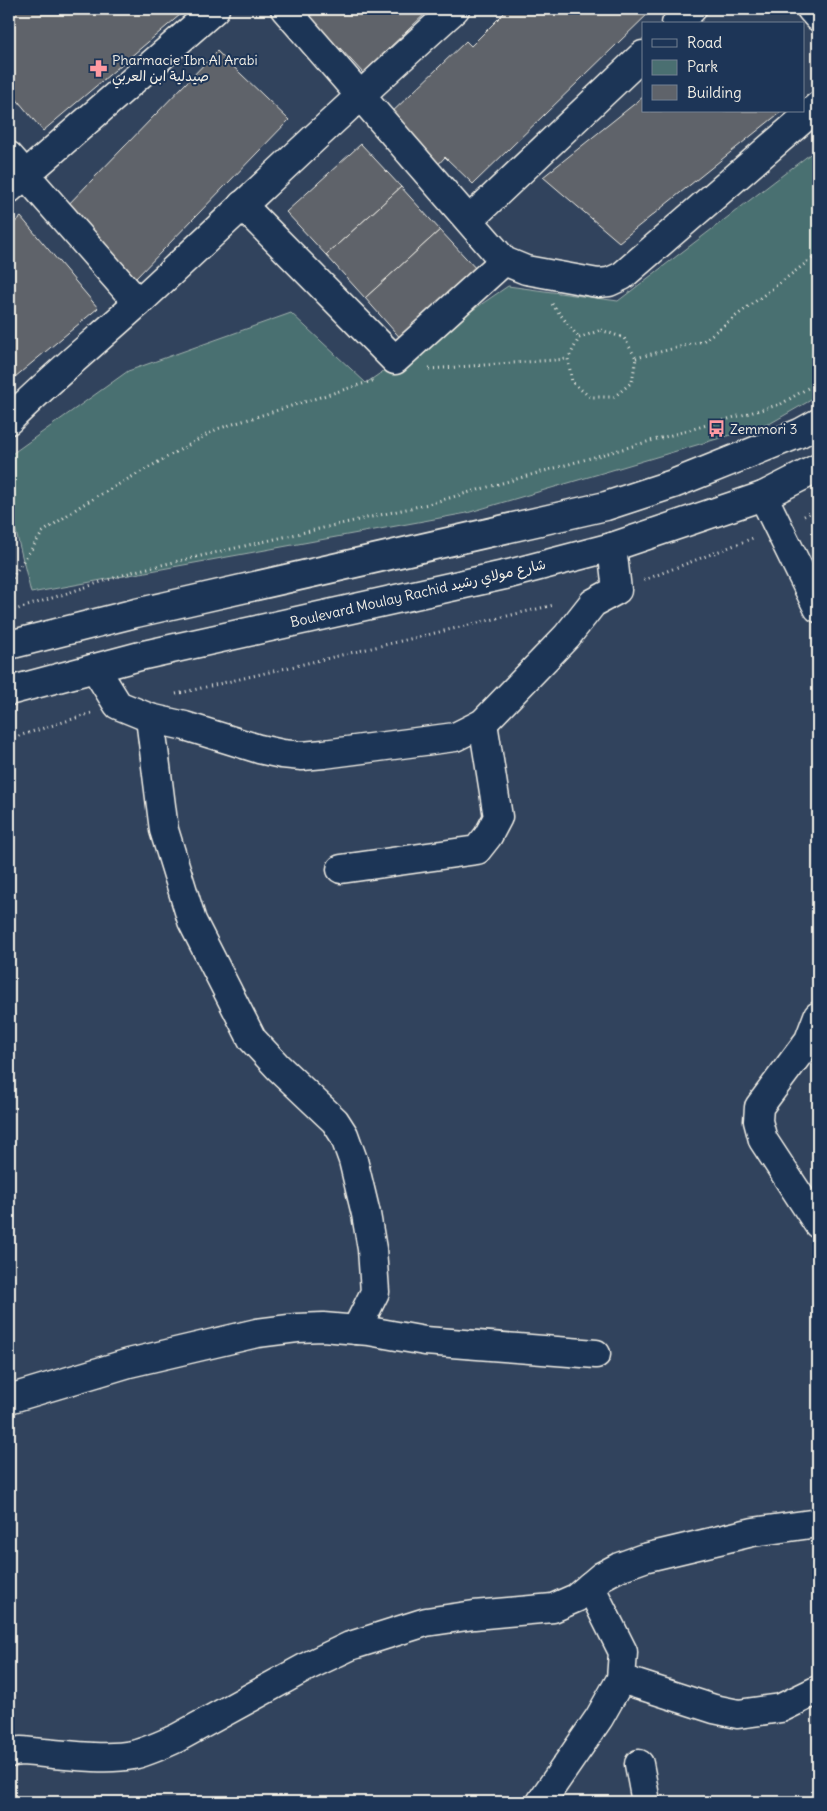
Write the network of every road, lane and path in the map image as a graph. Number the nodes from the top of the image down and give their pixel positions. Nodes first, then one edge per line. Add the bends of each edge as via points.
1 (215, 9) edge
2 (285, 9) edge
3 (455, 9) edge
4 (692, 9) edge
5 (811, 9) edge
6 (818, 17) edge
7 (678, 22) edge
8 (642, 56) edge
9 (360, 95) junction
10 (818, 106) edge
11 (14, 173) edge
12 (242, 205) junction
13 (469, 220) junction
14 (818, 254) edge
15 (504, 261) junction
16 (138, 303) junction
17 (636, 358) junction
18 (568, 359) junction
19 (386, 369) junction
20 (818, 382) edge
21 (9, 420) edge
22 (818, 423) edge
23 (818, 468) edge
24 (763, 496) junction
25 (818, 509) edge
26 (779, 528) junction
27 (612, 547) junction
28 (617, 590) junction
29 (9, 593) edge
30 (560, 603) dead end
31 (818, 608) edge
32 (9, 612) edge
33 (9, 645) edge
34 (96, 668) junction
35 (9, 691) edge
36 (174, 694) dead end
37 (118, 705) junction
38 (150, 718) junction
39 (483, 723) junction
40 (9, 739) edge
41 (341, 868) dead end
42 (818, 1016) edge
43 (818, 1224) edge
44 (356, 1330) junction
45 (596, 1354) dead end
46 (9, 1400) edge
47 (818, 1523) edge
48 (590, 1586) junction
49 (621, 1679) junction
50 (818, 1690) edge
51 (9, 1752) edge
52 (639, 1764) dead end
53 (541, 1802) edge
54 (646, 1802) edge

1 - 11 street
2 - 9 street
3 - 9 street
4 - 7 street
5 - 6 street
8 - 13 street
9 - 12 street
9 - 13 street
10 - 15 street via 622,276 609,282 598,282 526,270
11 - 16 street
12 - 16 street
12 - 19 street
13 - 15 street
14 - 17 path via 703,341
15 - 19 street
16 - 21 street
17 - 18 path via 624,338 602,330 579,338
17 - 18 path via 632,382 614,397 590,397 572,382
18 - 19 path
19 - 29 path via 217,429 82,505 43,532 13,576
20 - 32 path via 781,404 447,499 135,571
22 - 33 street via 682,481 606,506
23 - 24 street, Boulevard Moulay Rachid شارع مولاي رشيد
24 - 26 street
24 - 27 street, Boulevard Moulay Rachid شارع مولاي رشيد
25 - 26 path
26 - 28 path
26 - 31 street
27 - 28 street
27 - 34 street, Boulevard Moulay Rachid شارع مولاي رشيد via 509,574
28 - 39 street via 593,602 567,636
30 - 36 path
34 - 35 street, Boulevard Moulay Rachid شارع مولاي رشيد
34 - 37 street
37 - 38 street
37 - 40 path
38 - 39 street via 259,749 302,756 455,737
38 - 44 street via 164,830 192,921 252,1039 335,1121 353,1160 369,1232 375,1292
39 - 41 street via 498,817 476,850
42 - 43 street via 809,1040 759,1107 758,1121 763,1140
44 - 45 street via 425,1341
44 - 46 street via 314,1327 258,1333 129,1363
47 - 48 street via 753,1532 644,1558 619,1566
48 - 49 street via 623,1652
48 - 51 street via 576,1598 553,1608 426,1622 350,1646 154,1749 108,1757
49 - 50 street via 738,1714 781,1708
49 - 53 street via 599,1718
52 - 54 street

